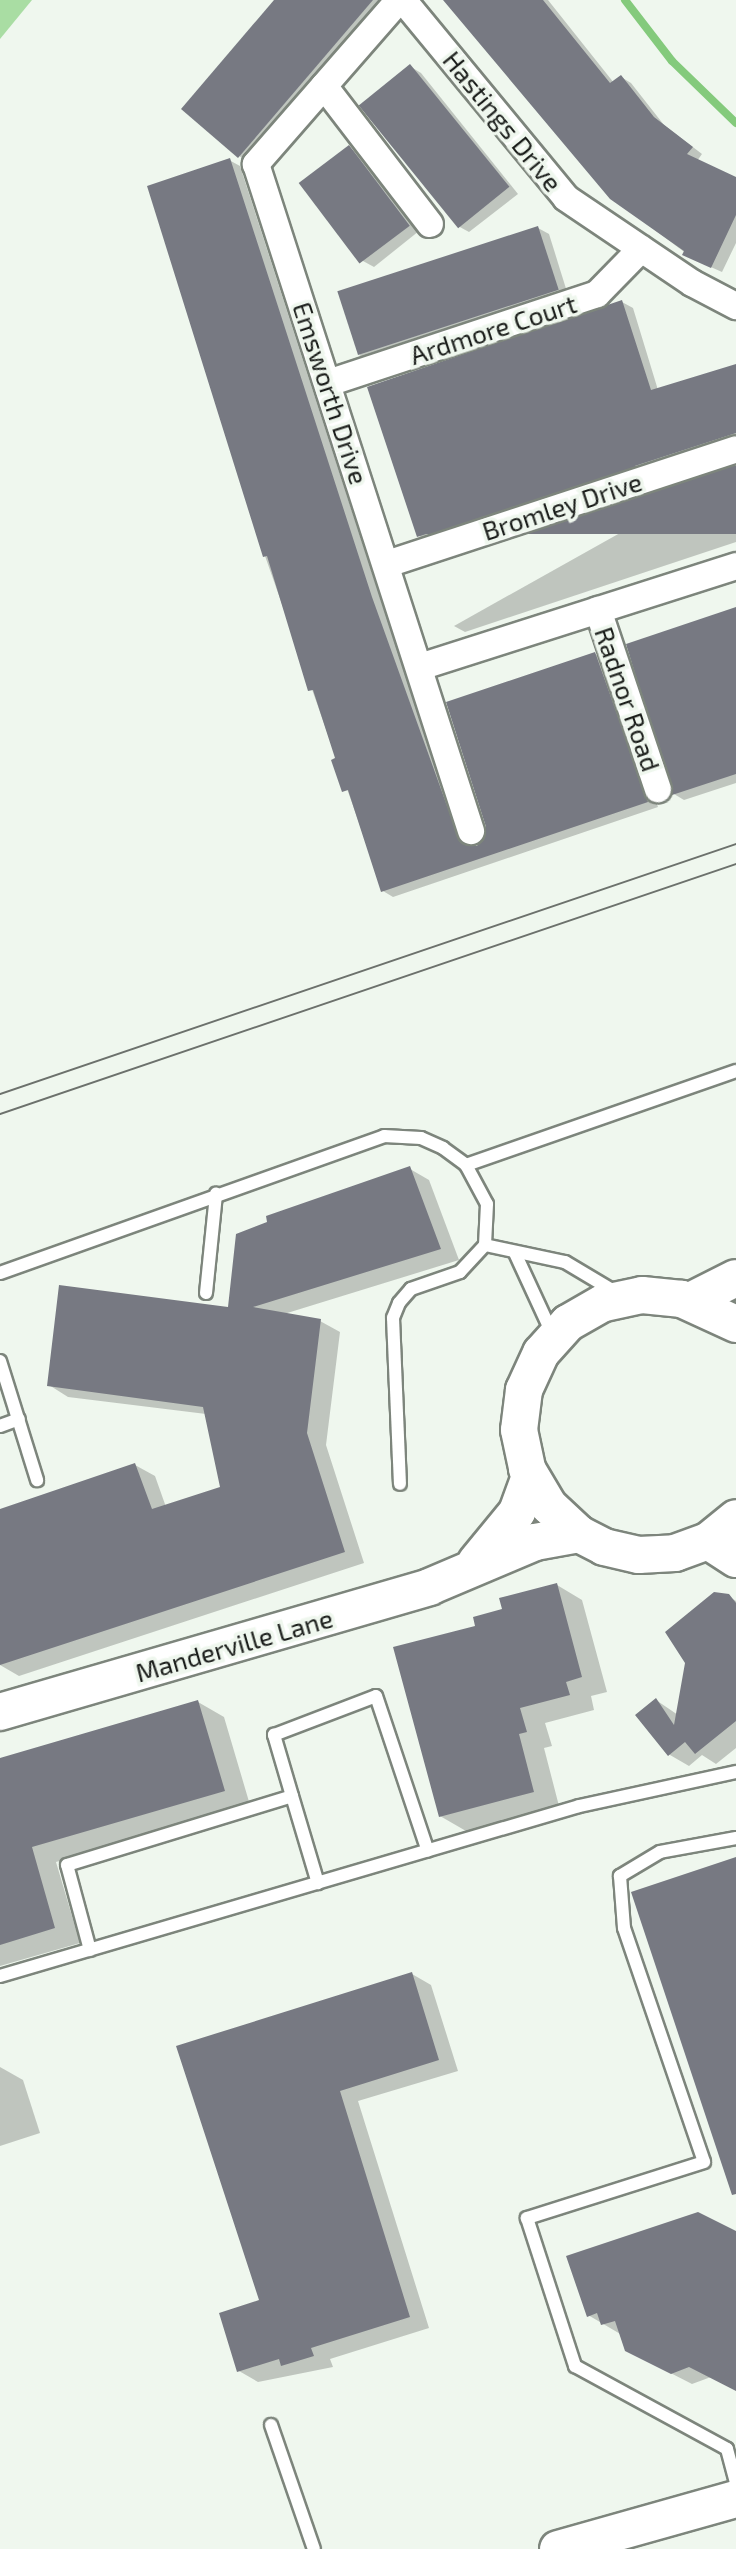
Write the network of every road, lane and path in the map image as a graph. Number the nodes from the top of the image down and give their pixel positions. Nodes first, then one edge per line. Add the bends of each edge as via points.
1 (401, 0) edge
2 (324, 86) junction
3 (430, 224) dead end
4 (641, 249) junction
5 (736, 306) edge
6 (328, 383) junction
7 (736, 449) edge
8 (387, 564) junction
9 (736, 566) edge
10 (598, 610) junction
11 (420, 667) junction
12 (658, 789) dead end
13 (471, 831) dead end
14 (736, 1071) edge
15 (466, 1165) junction
16 (216, 1194) junction
17 (485, 1245) junction
18 (515, 1253) junction
19 (0, 1273) edge
20 (736, 1278) edge
21 (206, 1293) dead end
22 (627, 1298) junction
23 (690, 1301) junction
24 (736, 1324) edge
25 (555, 1338) junction
26 (0, 1361) edge
27 (19, 1419) junction
28 (0, 1426) edge
29 (530, 1477) junction
30 (37, 1480) dead end
31 (400, 1484) dead end
32 (736, 1518) edge
33 (579, 1534) junction
34 (722, 1550) edge
35 (466, 1572) junction
36 (0, 1712) edge
37 (736, 1772) edge
38 (292, 1796) junction
39 (736, 1838) edge
40 (428, 1851) junction
41 (318, 1883) junction
42 (90, 1950) junction
43 (0, 1976) edge
44 (271, 2425) dead end
45 (734, 2456) edge
46 (736, 2482) edge
47 (736, 2499) edge
48 (314, 2549) edge
49 (558, 2549) edge

1 - 2 street, Emsworth Drive
1 - 4 street, Hastings Drive via 566,198
2 - 3 street
2 - 6 street, Emsworth Drive via 256,164
4 - 5 street, Hastings Drive
4 - 6 street, Ardmore Court via 597,294
6 - 8 street, Emsworth Drive
7 - 8 street, Bromley Drive
8 - 11 street, Emsworth Drive
9 - 10 street
10 - 11 street
10 - 12 street, Radnor Road
11 - 13 street, Emsworth Drive
14 - 15 lane
15 - 16 lane via 421,1138 384,1136
15 - 17 lane via 487,1204
16 - 19 lane
16 - 21 lane
17 - 18 lane
17 - 31 lane via 460,1272 411,1289 393,1318
18 - 22 lane via 565,1262
18 - 25 lane
20 - 23 street
22 - 23 street
22 - 25 street via 603,1303 568,1323
23 - 24 street
25 - 29 street via 541,1353 524,1390 519,1430
26 - 27 lane
27 - 28 lane
27 - 30 lane
29 - 33 street via 549,1506
29 - 35 street via 517,1512
32 - 34 street
33 - 34 street via 604,1547 639,1555
33 - 35 street, Manderville Lane via 535,1542
35 - 36 street, Manderville Lane
37 - 40 lane via 579,1806
38 - 40 lane via 274,1735 376,1696
38 - 41 lane
38 - 42 lane via 67,1865
39 - 45 lane via 660,1852 620,1876 624,1928 704,2162 527,2218 575,2366
40 - 41 lane
41 - 42 lane
42 - 43 lane
44 - 48 lane
45 - 46 lane
47 - 49 street

